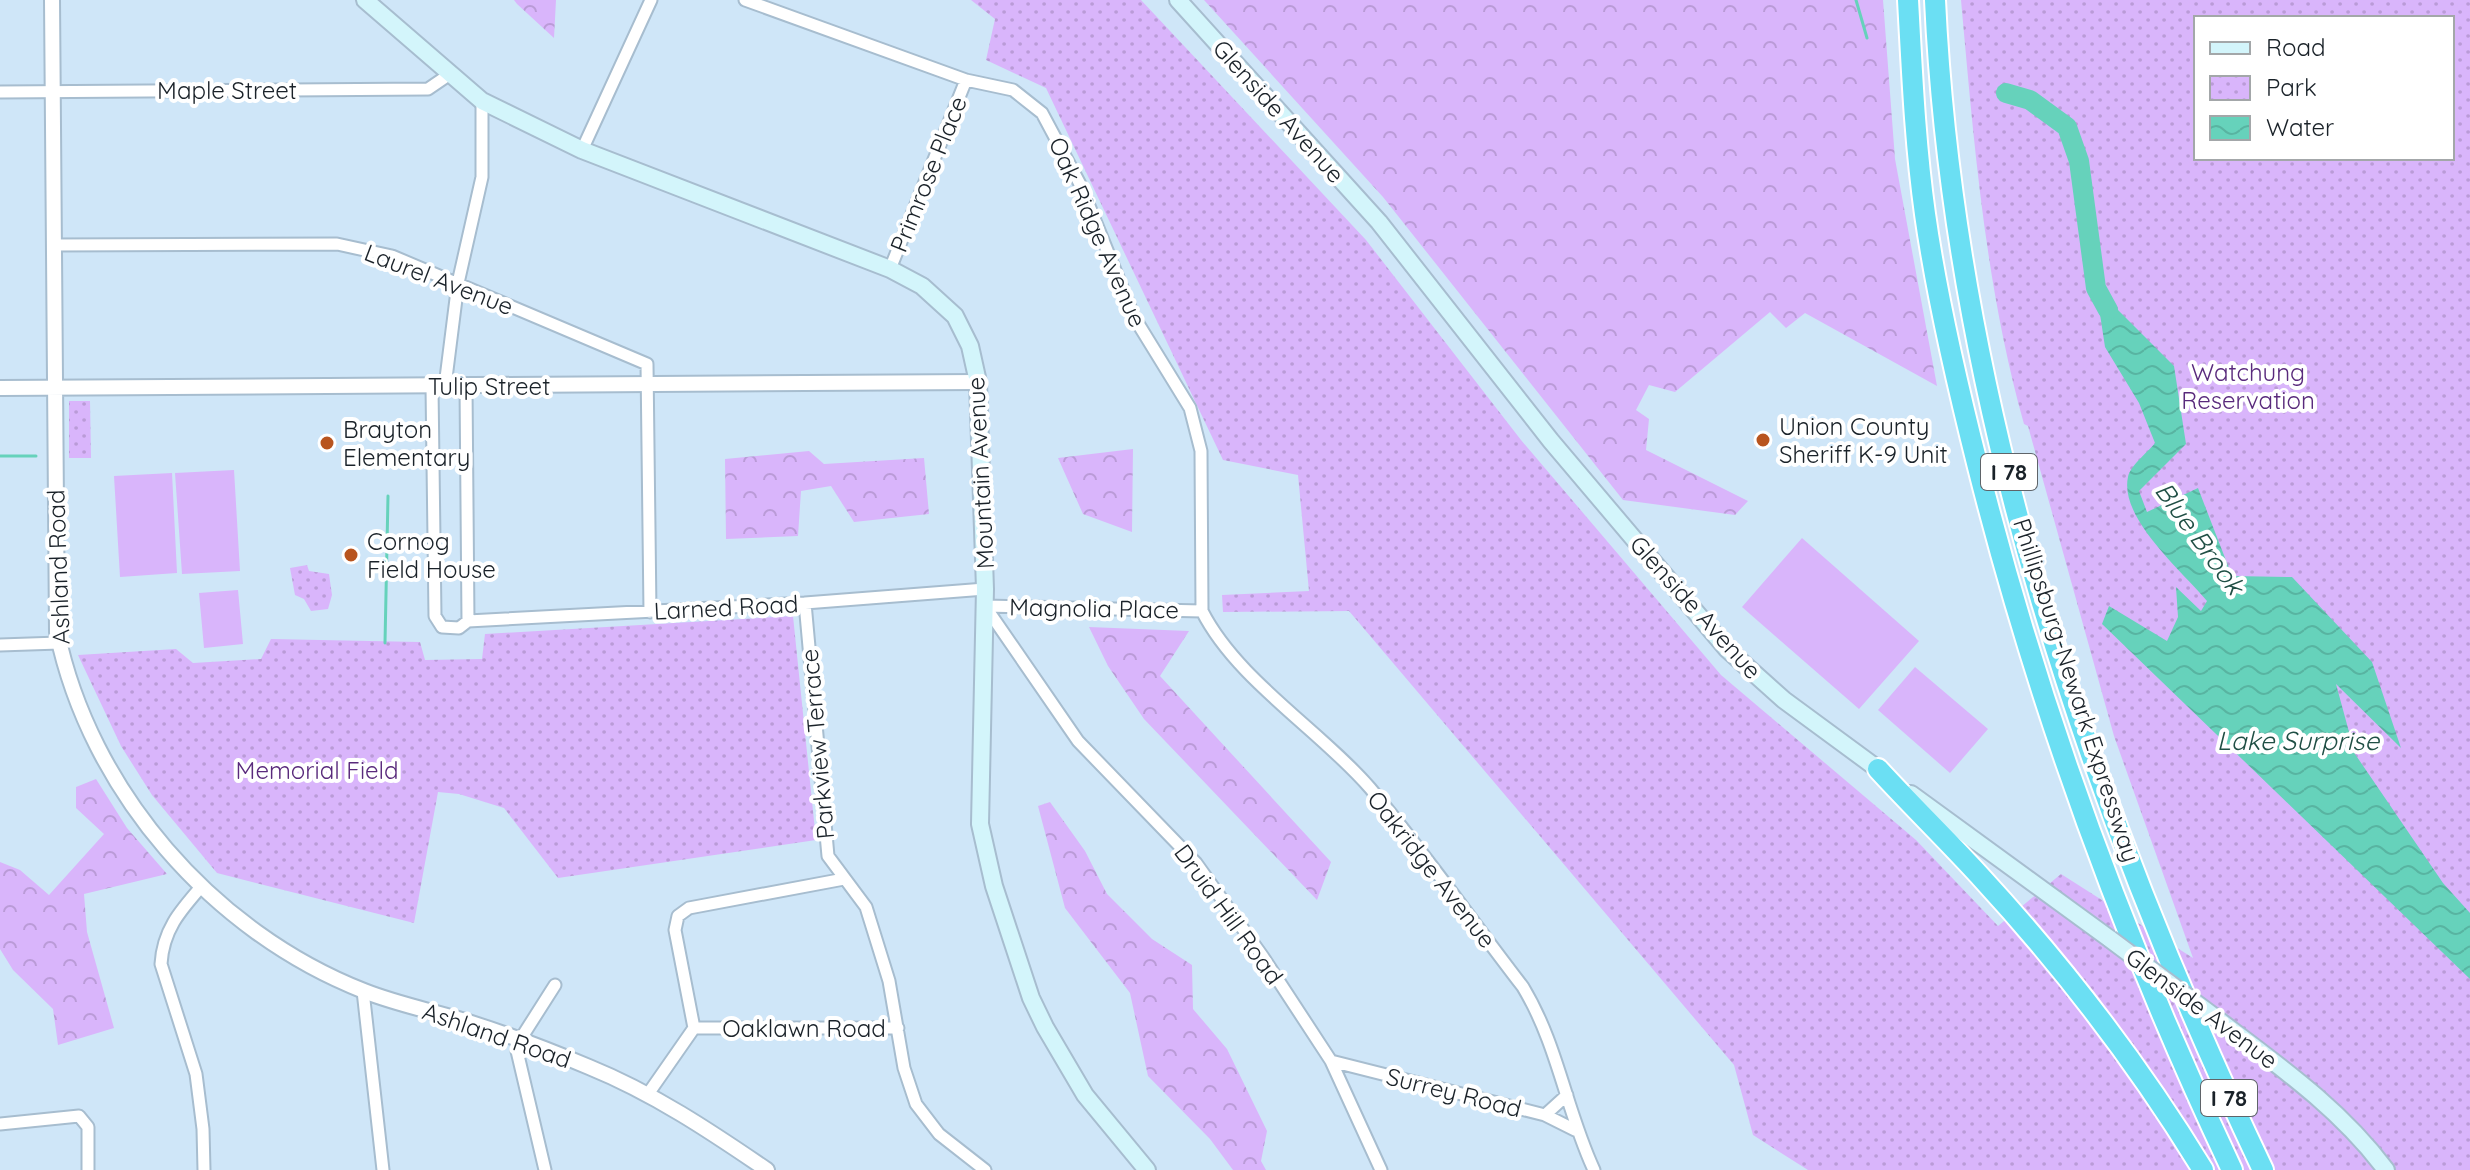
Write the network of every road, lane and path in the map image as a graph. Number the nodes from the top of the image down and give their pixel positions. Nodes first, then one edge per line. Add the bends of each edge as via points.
1 (52, 0) edge
2 (365, 0) edge
3 (651, 0) edge
4 (745, 0) edge
5 (1178, 0) edge
6 (1908, 0) edge
7 (1935, 0) edge
8 (450, 74) junction
9 (966, 80) junction
10 (52, 91) junction
11 (0, 92) edge
12 (482, 101) junction
13 (582, 150) junction
14 (54, 245) junction
15 (890, 269) junction
16 (458, 283) junction
17 (978, 382) junction
18 (648, 385) junction
19 (439, 386) junction
20 (466, 386) junction
21 (0, 388) edge
22 (54, 388) junction
23 (985, 597) junction
24 (805, 603) junction
25 (1202, 611) junction
26 (650, 612) junction
27 (468, 621) junction
28 (59, 643) junction
29 (0, 645) edge
30 (1878, 769) junction
31 (844, 879) junction
32 (201, 887) junction
33 (555, 985) dead end
34 (363, 991) junction
35 (694, 1028) junction
36 (898, 1028) junction
37 (520, 1040) junction
38 (1331, 1061) junction
39 (648, 1094) junction
40 (1567, 1095) junction
41 (1545, 1115) junction
42 (0, 1124) edge
43 (1575, 1130) junction
44 (88, 1170) edge
45 (204, 1170) edge
46 (383, 1170) edge
47 (545, 1170) edge
48 (767, 1170) edge
49 (985, 1170) edge
50 (1147, 1170) edge
51 (1381, 1170) edge
52 (1594, 1170) edge
53 (2203, 1170) edge
54 (2232, 1170) edge
55 (2263, 1170) edge
56 (2386, 1170) edge

1 - 10 street, Ashland Road
2 - 8 main road, Mountain Avenue
3 - 13 street
4 - 9 street, Oak Ridge Avenue
5 - 30 main road, Glenside Avenue via 1394,240 1551,441 1727,649 1784,700
6 - 54 highway, Phillipsburg-Newark Expressway / I 78 via 1925,217 1958,387 2000,553 2113,897
7 - 55 highway, Phillipsburg-Newark Expressway / I 78 via 1966,283 2033,573 2156,927
8 - 10 street, Maple Street via 428,89
8 - 12 main road, Mountain Avenue
9 - 15 street, Primrose Place
9 - 25 street, Oak Ridge Avenue via 1013,90 1042,113 1081,186 1134,317 1190,408 1201,451
10 - 11 street, Maple Street
10 - 14 street, Ashland Road
12 - 13 main road, Mountain Avenue
12 - 16 street via 482,177
13 - 15 main road, Mountain Avenue
14 - 16 street, Laurel Avenue via 337,244 392,256
14 - 22 street, Ashland Road
15 - 17 main road, Mountain Avenue via 922,286 955,316 970,346
16 - 18 street, Laurel Avenue via 647,364
16 - 19 street
17 - 18 street, Tulip Street
17 - 23 main road, Mountain Avenue
18 - 20 street, Tulip Street
18 - 26 street
19 - 20 street, Tulip Street
19 - 22 street, Tulip Street
19 - 27 street, Larned Road via 435,616 442,627 464,627
20 - 27 street
21 - 22 street, Tulip Street
22 - 28 street, Ashland Road
23 - 24 street, Larned Road
23 - 25 street, Magnolia Place
23 - 38 street, Druid Hill Road via 1095,763 1196,863
23 - 50 main road, Mountain Avenue via 980,824 994,886 1026,987 1045,1027 1085,1095
24 - 26 street, Larned Road
24 - 31 street, Parkview Terrace via 825,846
25 - 40 street, Oakridge Avenue via 1233,654 1369,787 1523,987 1543,1020
26 - 27 street, Larned Road
28 - 29 street
28 - 32 street, Ashland Road via 74,694 105,760 146,822
30 - 53 highway via 1981,876 2063,973
30 - 56 main road, Glenside Avenue, bridge via 2321,1100
31 - 35 street via 683,911 675,930
31 - 36 street, Parkview Terrace via 866,907
32 - 34 street, Ashland Road via 270,939
32 - 45 street via 172,922 161,964 196,1074
33 - 37 street
34 - 37 street, Ashland Road
34 - 46 street
35 - 36 street, Oaklawn Road
35 - 39 street, Oaklawn Road
36 - 49 street, Parkview Terrace via 907,1080 923,1114 939,1134
37 - 39 street, Ashland Road
37 - 47 street via 517,1058
38 - 41 street, Surrey Road
38 - 51 street, Druid Hill Road
39 - 48 street, Ashland Road
40 - 41 street
40 - 43 street, Oakridge Avenue
41 - 43 street, Surrey Road
42 - 44 street via 79,1116 88,1127
43 - 52 street, Oakridge Avenue

